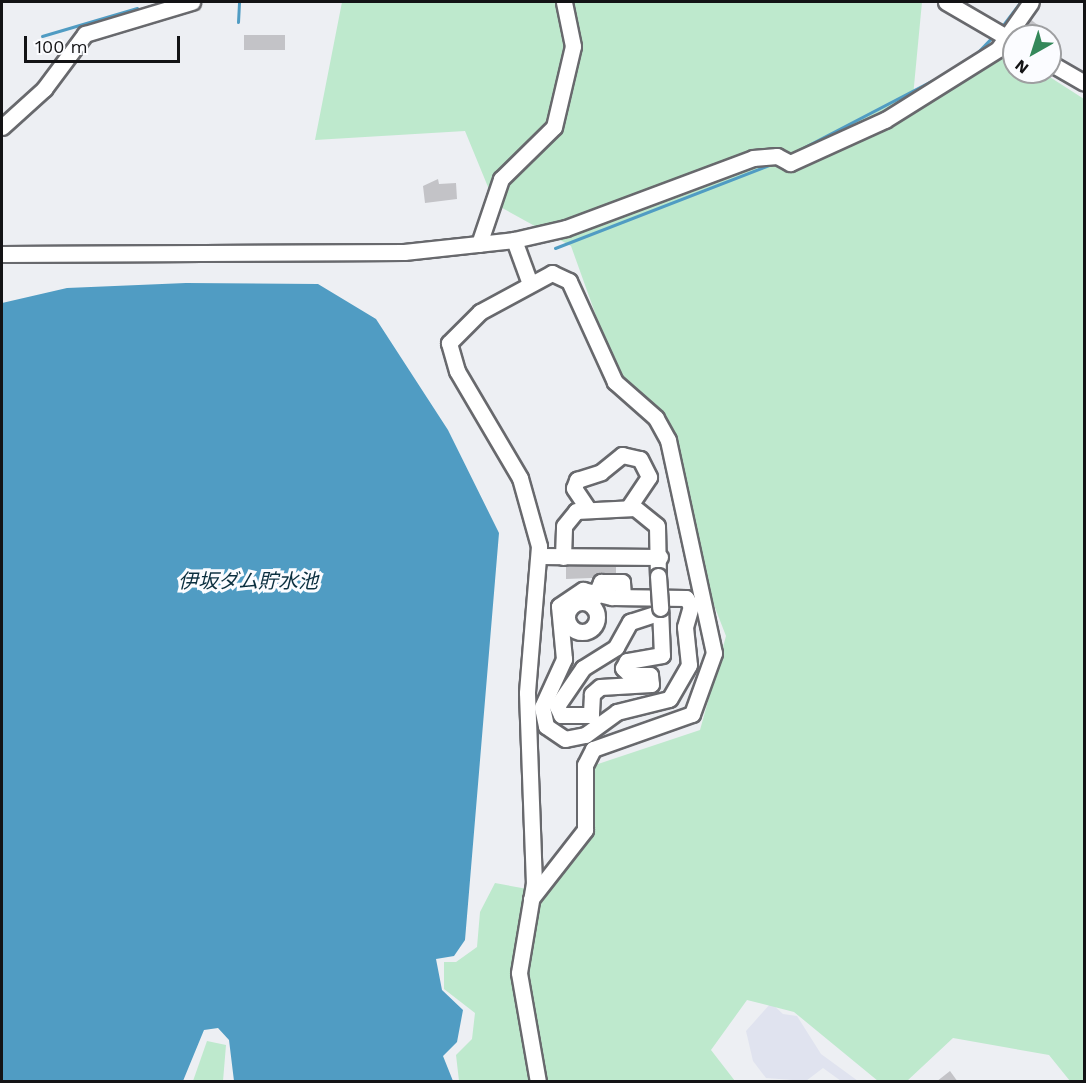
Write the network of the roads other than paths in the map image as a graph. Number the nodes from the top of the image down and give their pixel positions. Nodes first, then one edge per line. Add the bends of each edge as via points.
1 (192, 2) edge
2 (564, 2) edge
3 (946, 2) edge
4 (1031, 2) edge
5 (1014, 24) edge
6 (1002, 35) edge
7 (1002, 41) edge
8 (1062, 70) edge
9 (1084, 83) edge
10 (2, 127) edge
11 (514, 240) junction
12 (479, 244) junction
13 (2, 254) edge
14 (529, 281) junction
15 (629, 507) junction
16 (588, 509) junction
17 (540, 556) junction
18 (660, 557) junction
19 (563, 558) junction
20 (623, 597) joint
21 (660, 610) junction
22 (531, 899) junction
23 (538, 1082) edge

1 - 10 street via 85,34 50,83
2 - 12 street via 573,46 554,127 501,179
3 - 6 street
4 - 5 street
7 - 11 street via 999,49 885,120 783,159 753,158 566,228
8 - 9 street
11 - 12 street
11 - 14 street
12 - 13 street via 404,252
14 - 17 street via 460,326 449,350 520,478
14 - 22 street via 552,273 568,281 615,382 656,418 668,440 714,653 692,714 606,742 589,754 585,830
15 - 16 street
15 - 16 street via 649,477 640,459 622,455 601,472 577,480 574,488
15 - 18 street via 657,526
16 - 19 street via 576,511 566,522
17 - 19 street
17 - 22 street via 527,693
18 - 19 street
18 - 21 street, bridge
20 - 20 street via 594,599 573,592 557,611 564,659 542,713 549,730 565,739 580,737 617,712 664,702 685,680 688,600
21 - 21 street via 662,655 627,661 623,668 630,675 650,675 651,684 600,687 592,694 591,715 561,715 557,706 583,668 616,647 630,622
22 - 23 street via 519,973

